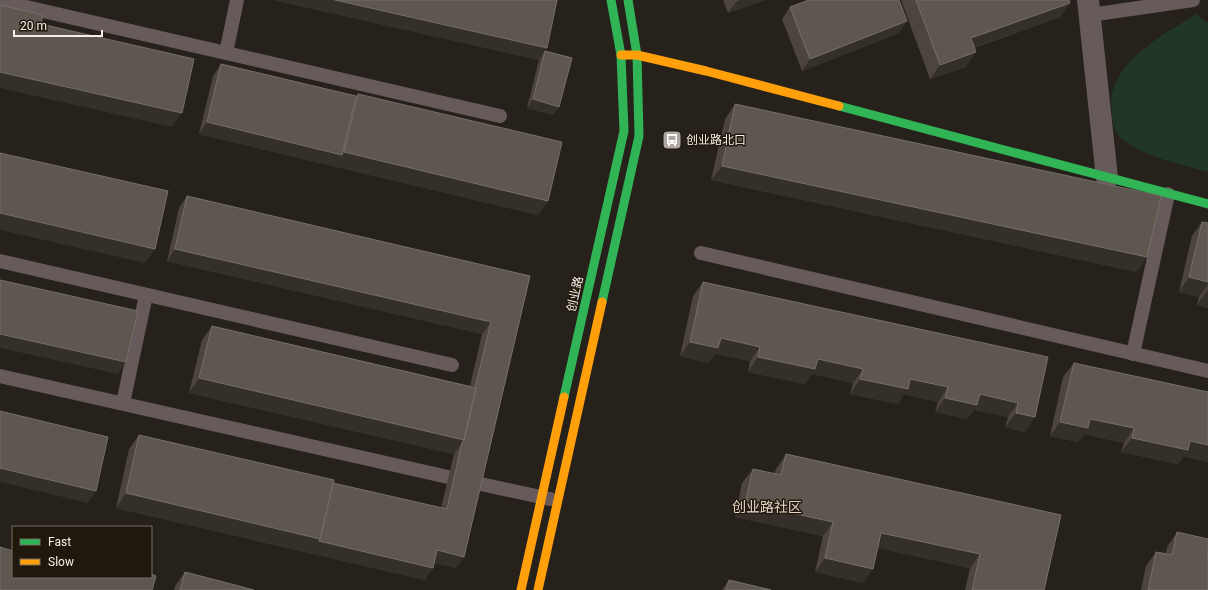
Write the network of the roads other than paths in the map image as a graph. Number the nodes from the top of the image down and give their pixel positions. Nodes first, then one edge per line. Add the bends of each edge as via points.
1 (237, 0) edge
2 (612, 0) edge
3 (628, 0) edge
4 (1193, 0) edge
5 (0, 1) edge
6 (1089, 7) edge
7 (226, 53) junction
8 (621, 55) junction
9 (637, 55) junction
10 (500, 116) dead end
11 (1107, 178) junction
12 (1168, 194) junction
13 (1208, 204) edge
14 (701, 253) dead end
15 (0, 261) edge
16 (146, 295) junction
17 (1133, 354) junction
18 (452, 365) dead end
19 (1208, 371) edge
20 (0, 376) edge
21 (123, 403) junction
22 (448, 477) dead end
23 (476, 483) edge
24 (542, 498) junction
25 (558, 501) junction
26 (521, 590) edge
27 (538, 590) edge

1 - 7 lane
2 - 8 street, 创业路
3 - 9 street
4 - 6 lane
5 - 7 lane
6 - 11 street
7 - 10 lane
8 - 9 street
8 - 24 street, 创业路 via 624,131
9 - 11 street
9 - 25 street via 639,136
11 - 12 street
12 - 13 street
12 - 17 lane
14 - 17 lane
15 - 16 lane
16 - 18 lane
16 - 21 lane
17 - 19 lane
20 - 21 lane
21 - 22 lane
23 - 24 lane
24 - 25 lane
24 - 26 street, 创业路
25 - 27 street

